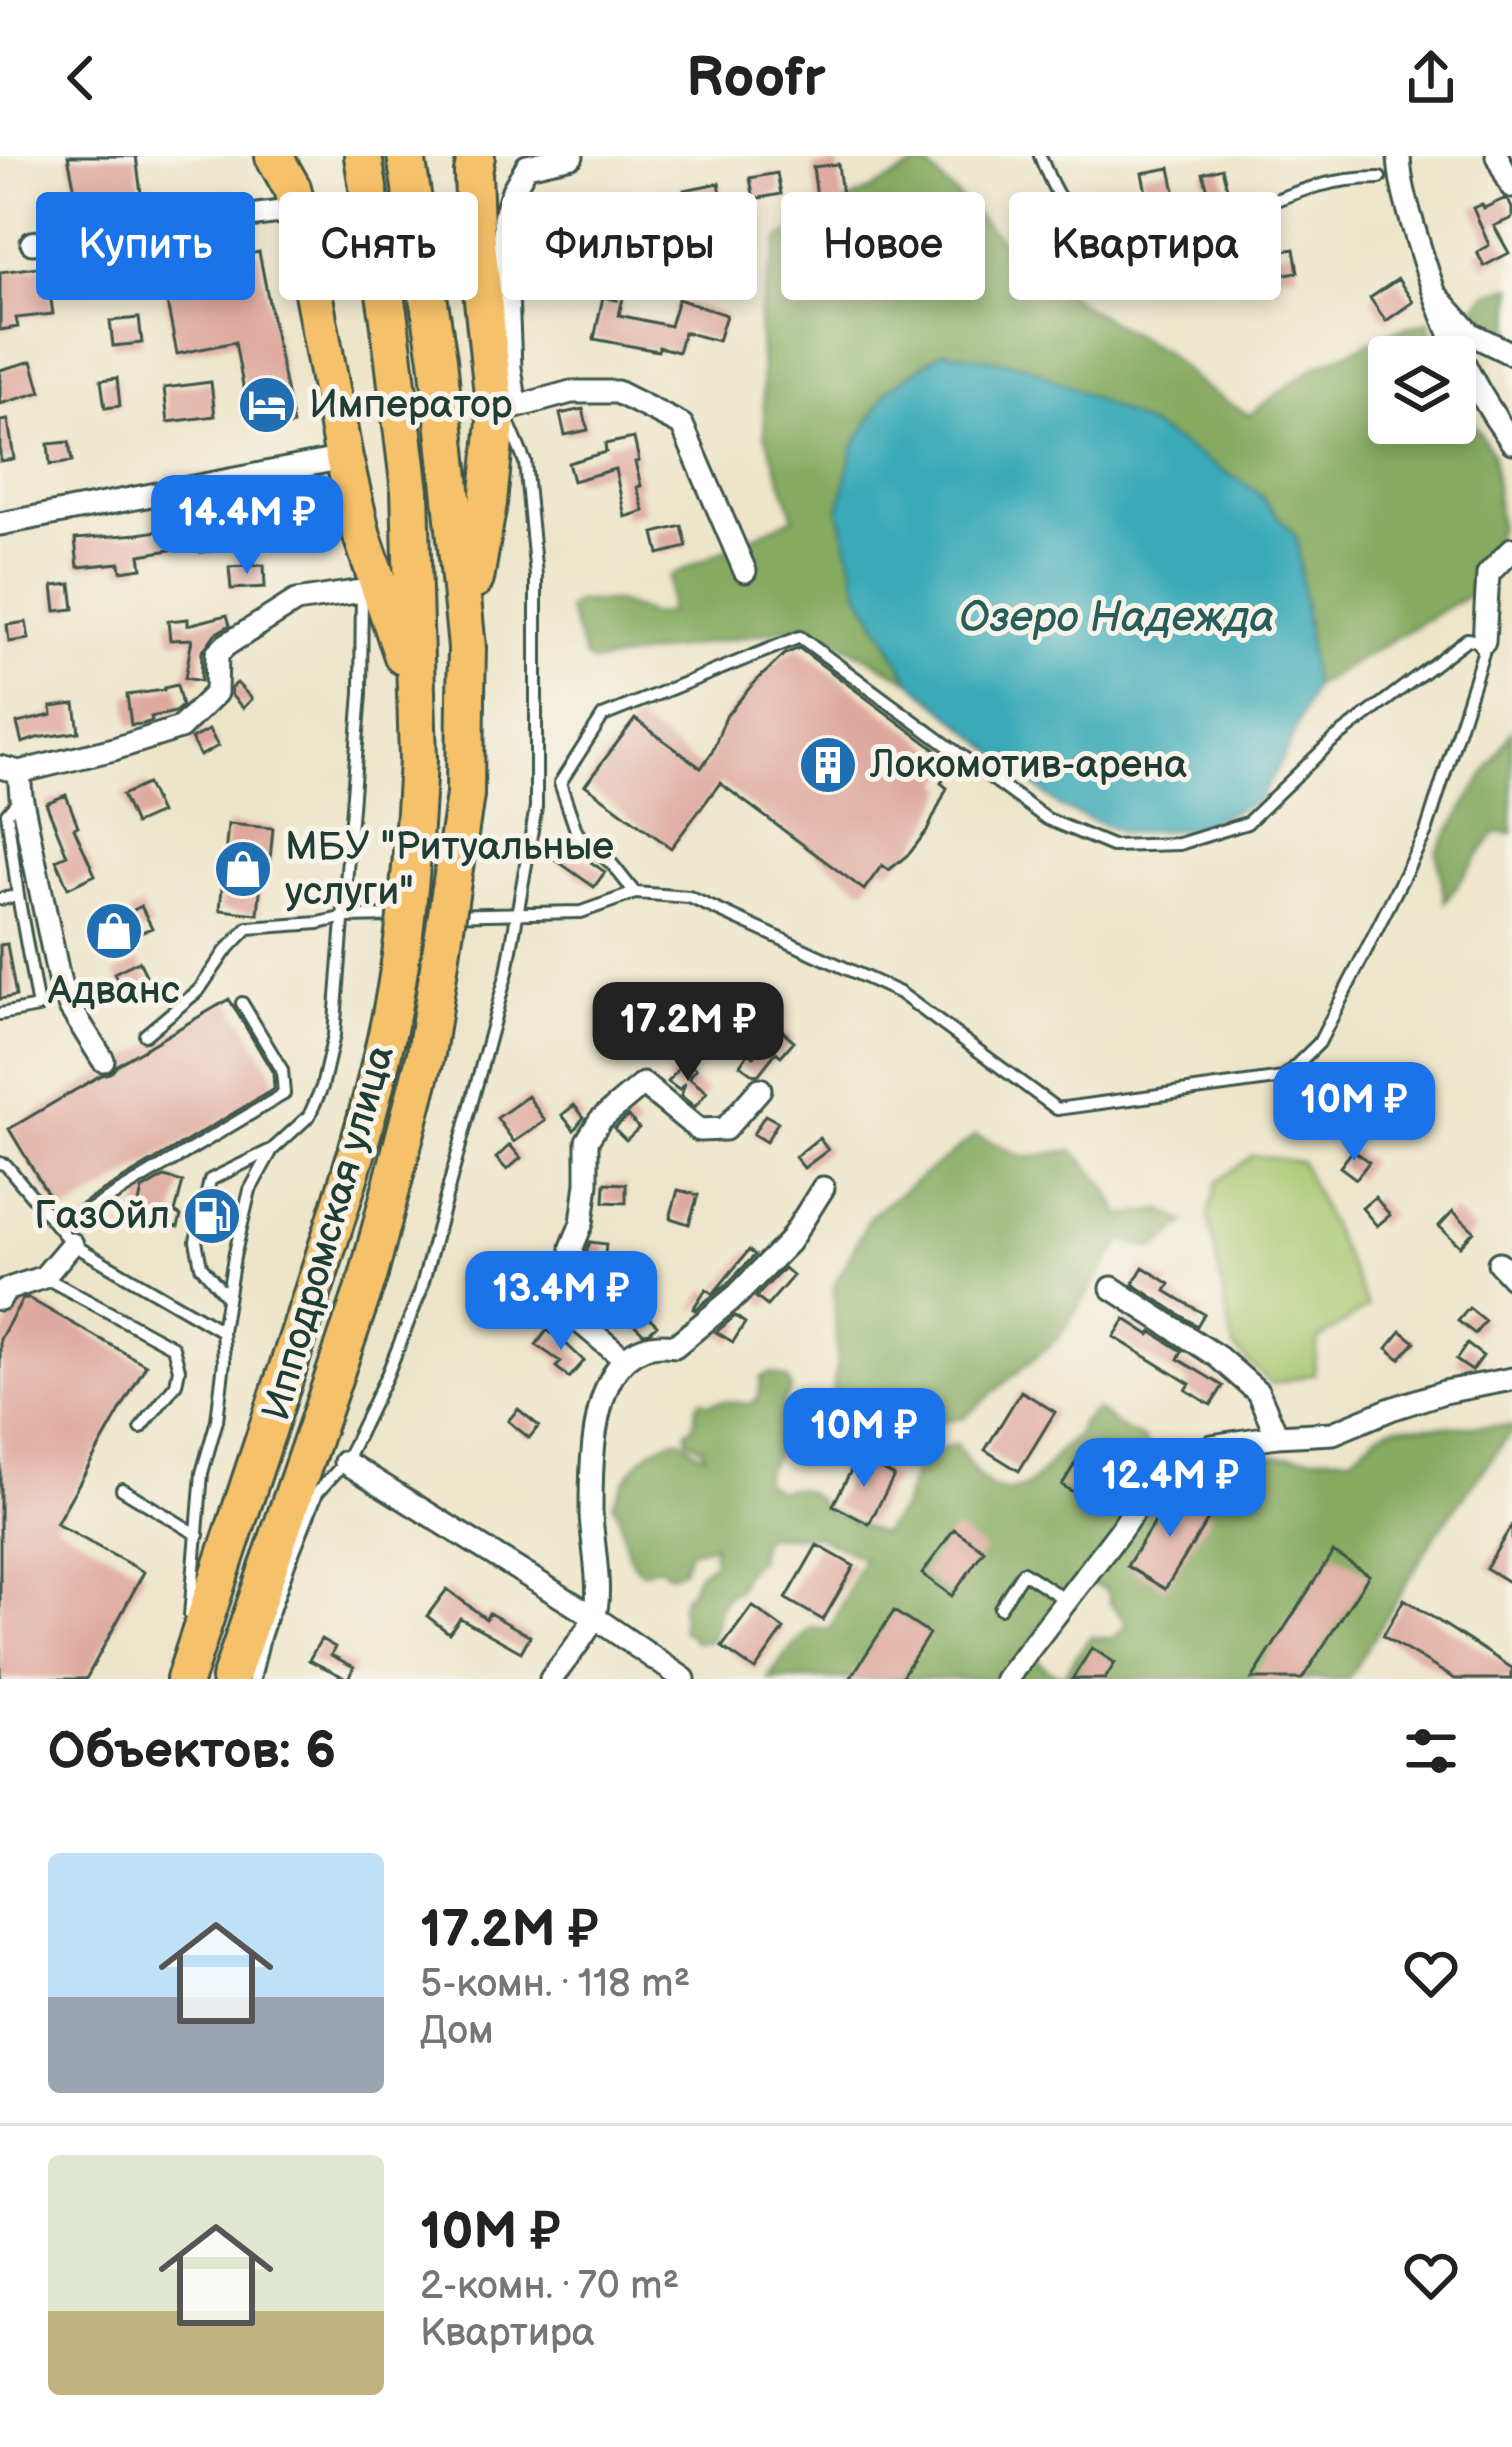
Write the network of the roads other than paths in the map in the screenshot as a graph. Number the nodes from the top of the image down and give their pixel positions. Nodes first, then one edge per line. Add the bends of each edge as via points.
1 (274, 156) edge
2 (363, 156) edge
3 (406, 156) edge
4 (476, 156) edge
5 (572, 156) edge
6 (1040, 156) edge
7 (1399, 156) edge
8 (1497, 156) edge
9 (1380, 178) dead end
10 (1512, 187) edge
11 (293, 192) edge
12 (279, 212) edge
13 (32, 243) dead end
14 (1434, 292) junction
15 (314, 300) edge
16 (1512, 354) edge
17 (505, 395) junction
18 (1512, 442) edge
19 (344, 458) junction
20 (0, 524) edge
21 (362, 536) junction
22 (1512, 549) edge
23 (745, 571) dead end
24 (362, 591) junction
25 (1484, 642) junction
26 (467, 648) junction
27 (418, 714) junction
28 (9, 770) edge
29 (21, 796) junction
30 (635, 892) junction
31 (18, 896) junction
32 (0, 899) edge
33 (515, 915) junction
34 (345, 917) junction
35 (242, 1003) dead end
36 (0, 1014) edge
37 (145, 1035) dead end
38 (103, 1060) dead end
39 (760, 1089) dead end
40 (272, 1150) junction
41 (0, 1162) edge
42 (823, 1189) dead end
43 (66, 1236) junction
44 (44, 1276) junction
45 (1112, 1288) dead end
46 (227, 1297) junction
47 (0, 1299) edge
48 (222, 1330) junction
49 (625, 1359) junction
50 (1512, 1379) edge
51 (141, 1428) dead end
52 (1277, 1436) junction
53 (345, 1462) junction
54 (122, 1489) dead end
55 (198, 1535) junction
56 (1066, 1600) junction
57 (1000, 1608) dead end
58 (594, 1617) junction
59 (249, 1678) edge
60 (184, 1679) edge
61 (551, 1679) edge
62 (684, 1679) edge
63 (1006, 1679) edge

1 - 11 highway
2 - 27 highway, Ипподромская улица via 410,491
3 - 26 highway, Ипподромская улица via 438,358
4 - 17 highway via 475,225
5 - 17 street via 527,166 504,218
6 - 9 lane via 1057,199 1127,244 1346,178
7 - 14 street
8 - 10 street
12 - 13 street
14 - 16 street via 1471,334
14 - 18 street via 1453,346
15 - 19 highway
17 - 23 street via 617,392 682,425
17 - 26 highway
17 - 33 lane via 525,463 536,577 536,807
19 - 20 street
19 - 21 highway
21 - 24 lane
21 - 27 highway
22 - 25 street via 1488,574
24 - 28 street via 296,601 226,645 217,654 216,693 180,728
24 - 34 lane
25 - 30 lane via 1426,832 1319,1043 1283,1078 1057,1108 900,993 689,897
25 - 30 lane via 1468,639 1330,742 1247,823 1179,844 1112,846 1047,819 800,637 603,716 560,783 577,833
26 - 59 highway, Ипподромская улица, bridge via 465,795 426,1054
27 - 60 highway, Ипподромская улица, bridge via 405,922 382,1057
28 - 29 street
29 - 31 lane via 7,813
29 - 38 street via 60,984
30 - 33 lane via 581,912
31 - 32 lane
31 - 36 lane via 38,1007
33 - 34 lane
33 - 53 lane via 491,1037 420,1293
34 - 37 lane via 248,928 199,990
34 - 40 lane via 322,1087 309,1116
35 - 43 lane via 282,1070 284,1094
39 - 49 street via 724,1129 699,1130 643,1084 587,1141 582,1223 572,1247 576,1309 581,1323
40 - 46 lane via 250,1190
40 - 46 lane via 210,1180 196,1241 201,1266
41 - 43 lane
42 - 49 street via 789,1242 737,1295 675,1346 657,1343
43 - 44 street
43 - 48 lane
44 - 47 street
44 - 51 lane via 173,1347 176,1384
45 - 52 street via 1258,1392
46 - 48 lane
48 - 55 lane
49 - 58 street via 596,1416
50 - 52 street via 1444,1392 1333,1433
52 - 56 street via 1212,1446 1162,1469
53 - 58 street
53 - 59 lane via 317,1493
54 - 55 lane
55 - 60 lane
56 - 57 lane via 1023,1572
56 - 63 street
58 - 61 street
58 - 62 street

